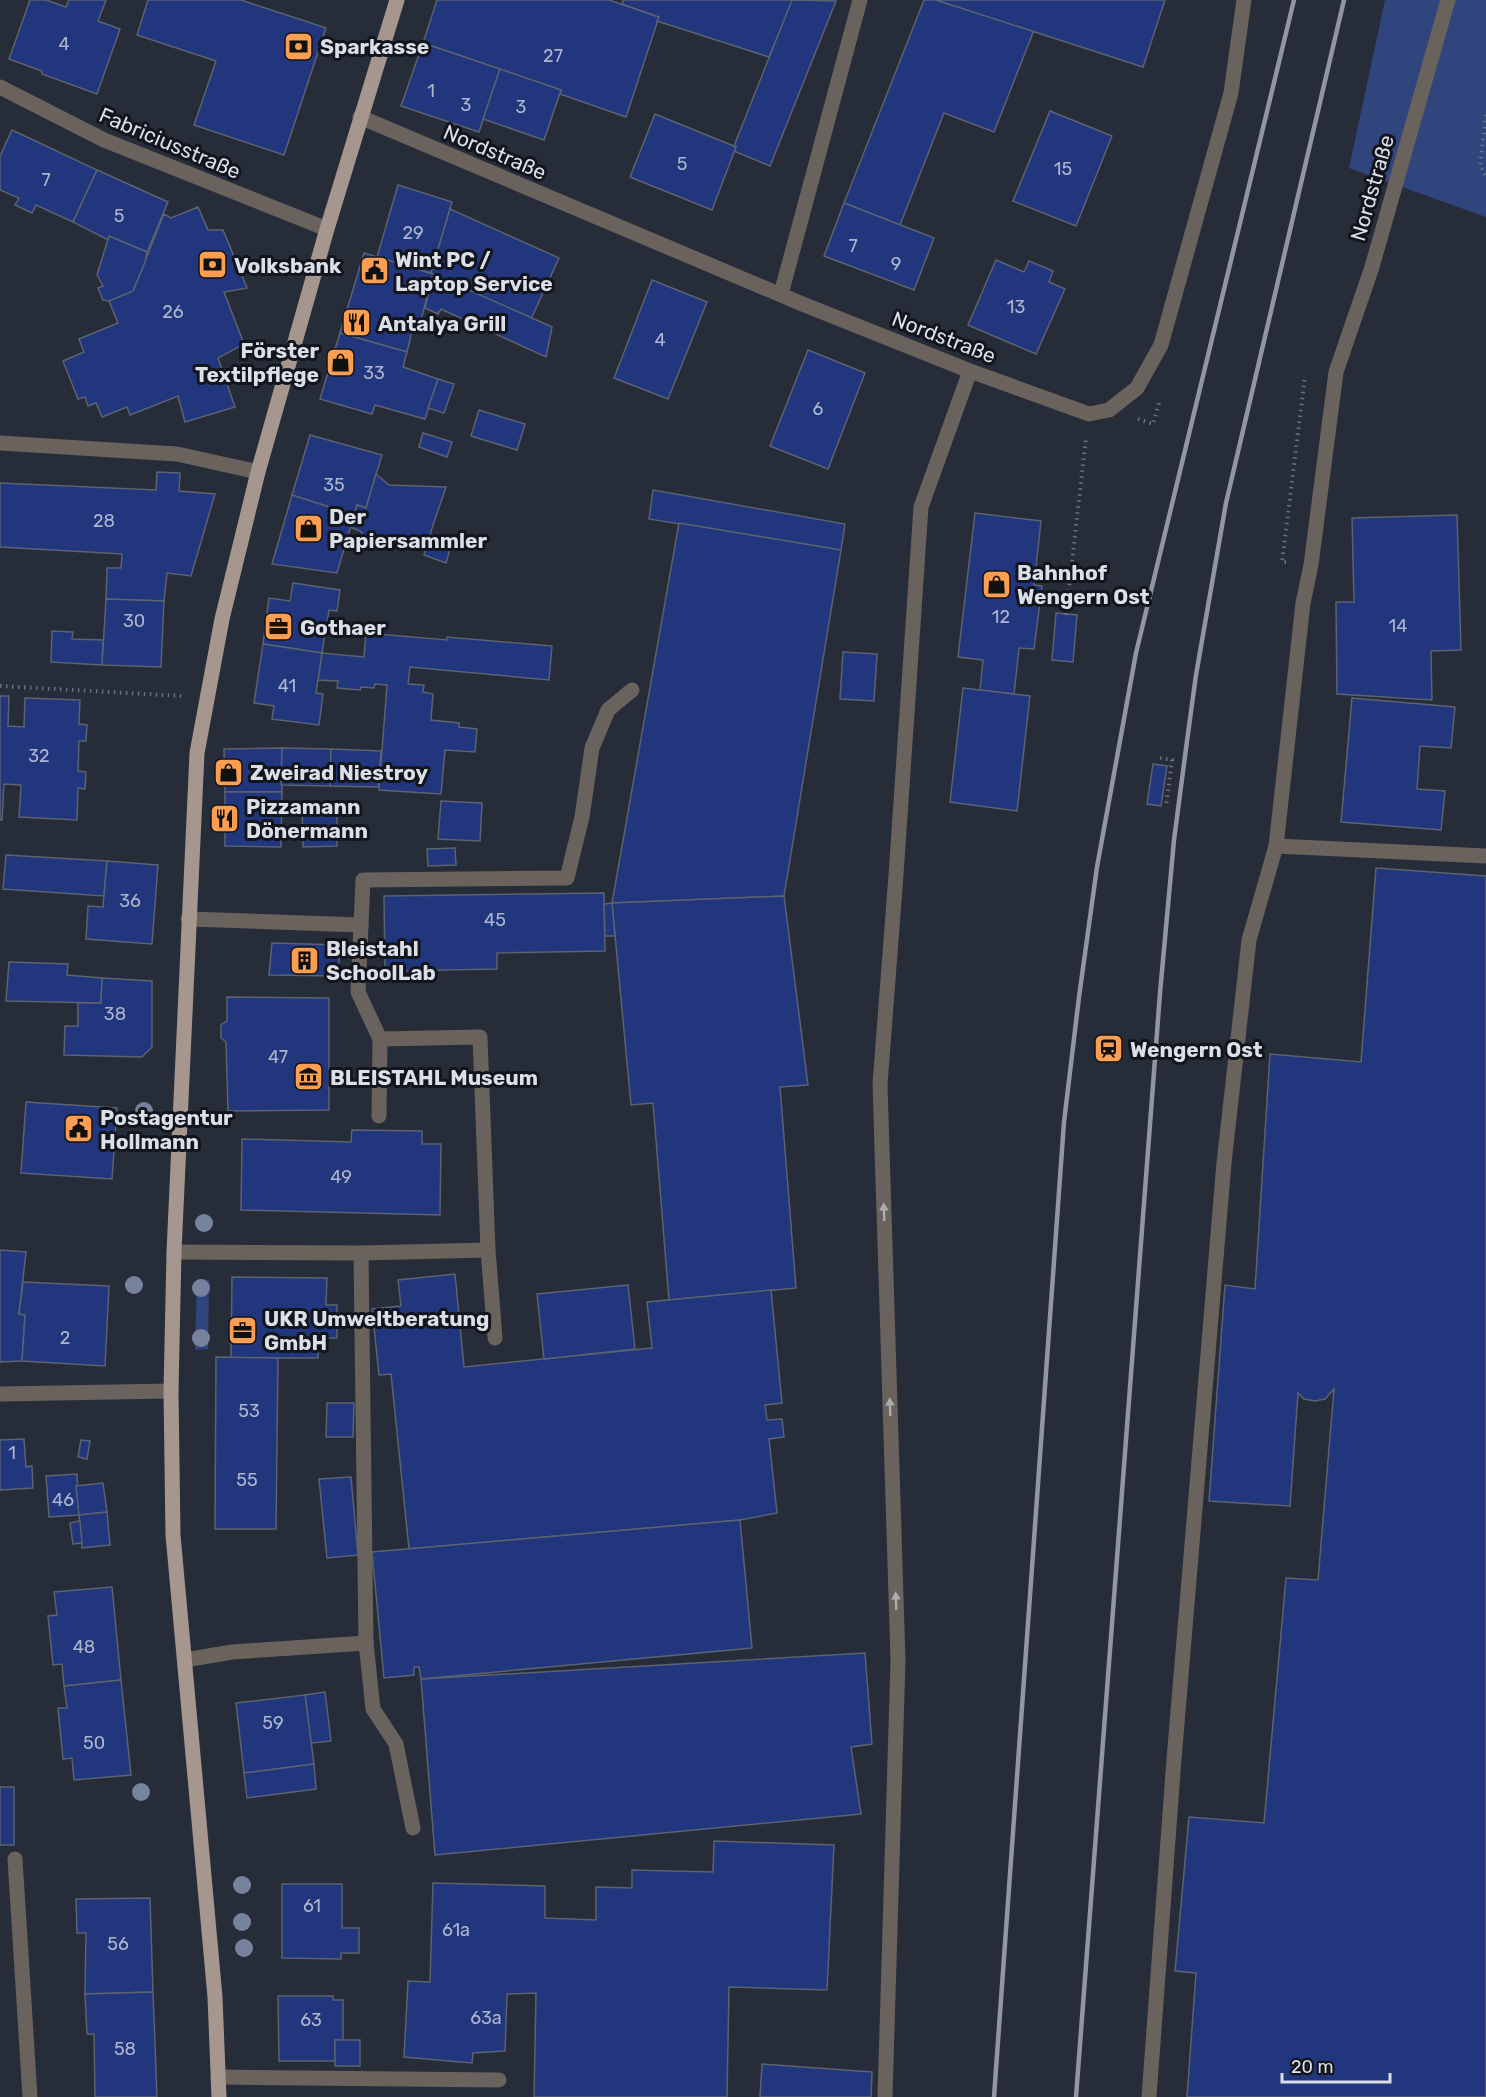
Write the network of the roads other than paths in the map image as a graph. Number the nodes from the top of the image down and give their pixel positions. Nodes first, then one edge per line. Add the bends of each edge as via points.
1 (397, 0) edge
2 (860, 0) edge
3 (1244, 0) edge
4 (1448, 0) edge
5 (0, 87) edge
6 (360, 117) junction
7 (327, 230) junction
8 (781, 294) junction
9 (970, 371) junction
10 (0, 442) edge
11 (258, 472) junction
12 (632, 690) dead end
13 (1276, 846) junction
14 (1486, 856) edge
15 (188, 919) junction
16 (361, 925) junction
17 (380, 1039) junction
18 (379, 1116) dead end
19 (488, 1250) junction
20 (174, 1252) junction
21 (361, 1253) junction
22 (495, 1338) dead end
23 (171, 1391) junction
24 (0, 1394) edge
25 (366, 1643) junction
26 (185, 1660) junction
27 (414, 1828) dead end
28 (15, 1858) dead end
29 (218, 2077) junction
30 (499, 2080) dead end
31 (30, 2097) edge
32 (219, 2097) edge
33 (885, 2097) edge
34 (1149, 2097) edge

1 - 6 main road
2 - 8 street
3 - 9 street, Nordstraße via 1231,93 1161,345 1137,388 1108,410 1089,414
4 - 13 street, Nordstraße via 1372,267 1336,372 1303,603
5 - 7 street, Fabriciusstraße via 104,140
6 - 7 main road
6 - 8 street, Nordstraße
7 - 11 main road
8 - 9 street, Nordstraße
33 -> 9 street via 898,1660 880,1084 921,507
10 - 11 street via 177,454
11 - 15 main road via 222,619 197,753
12 - 16 street via 608,710 592,748 582,818 567,878 363,880
13 - 14 street
13 - 34 street, Nordstraße via 1249,940 1224,1163
15 - 16 street
15 - 20 main road
16 - 17 street via 358,992
17 - 18 street
17 - 19 street via 480,1037
19 - 21 street
19 - 22 street
20 - 21 street
20 - 23 main road
21 - 25 street
23 - 24 street
23 - 26 main road via 173,1535
25 - 26 street via 232,1652
25 - 27 street via 373,1709 396,1744
26 - 29 main road via 215,1997
28 - 31 street
29 - 30 street
29 - 32 main road

